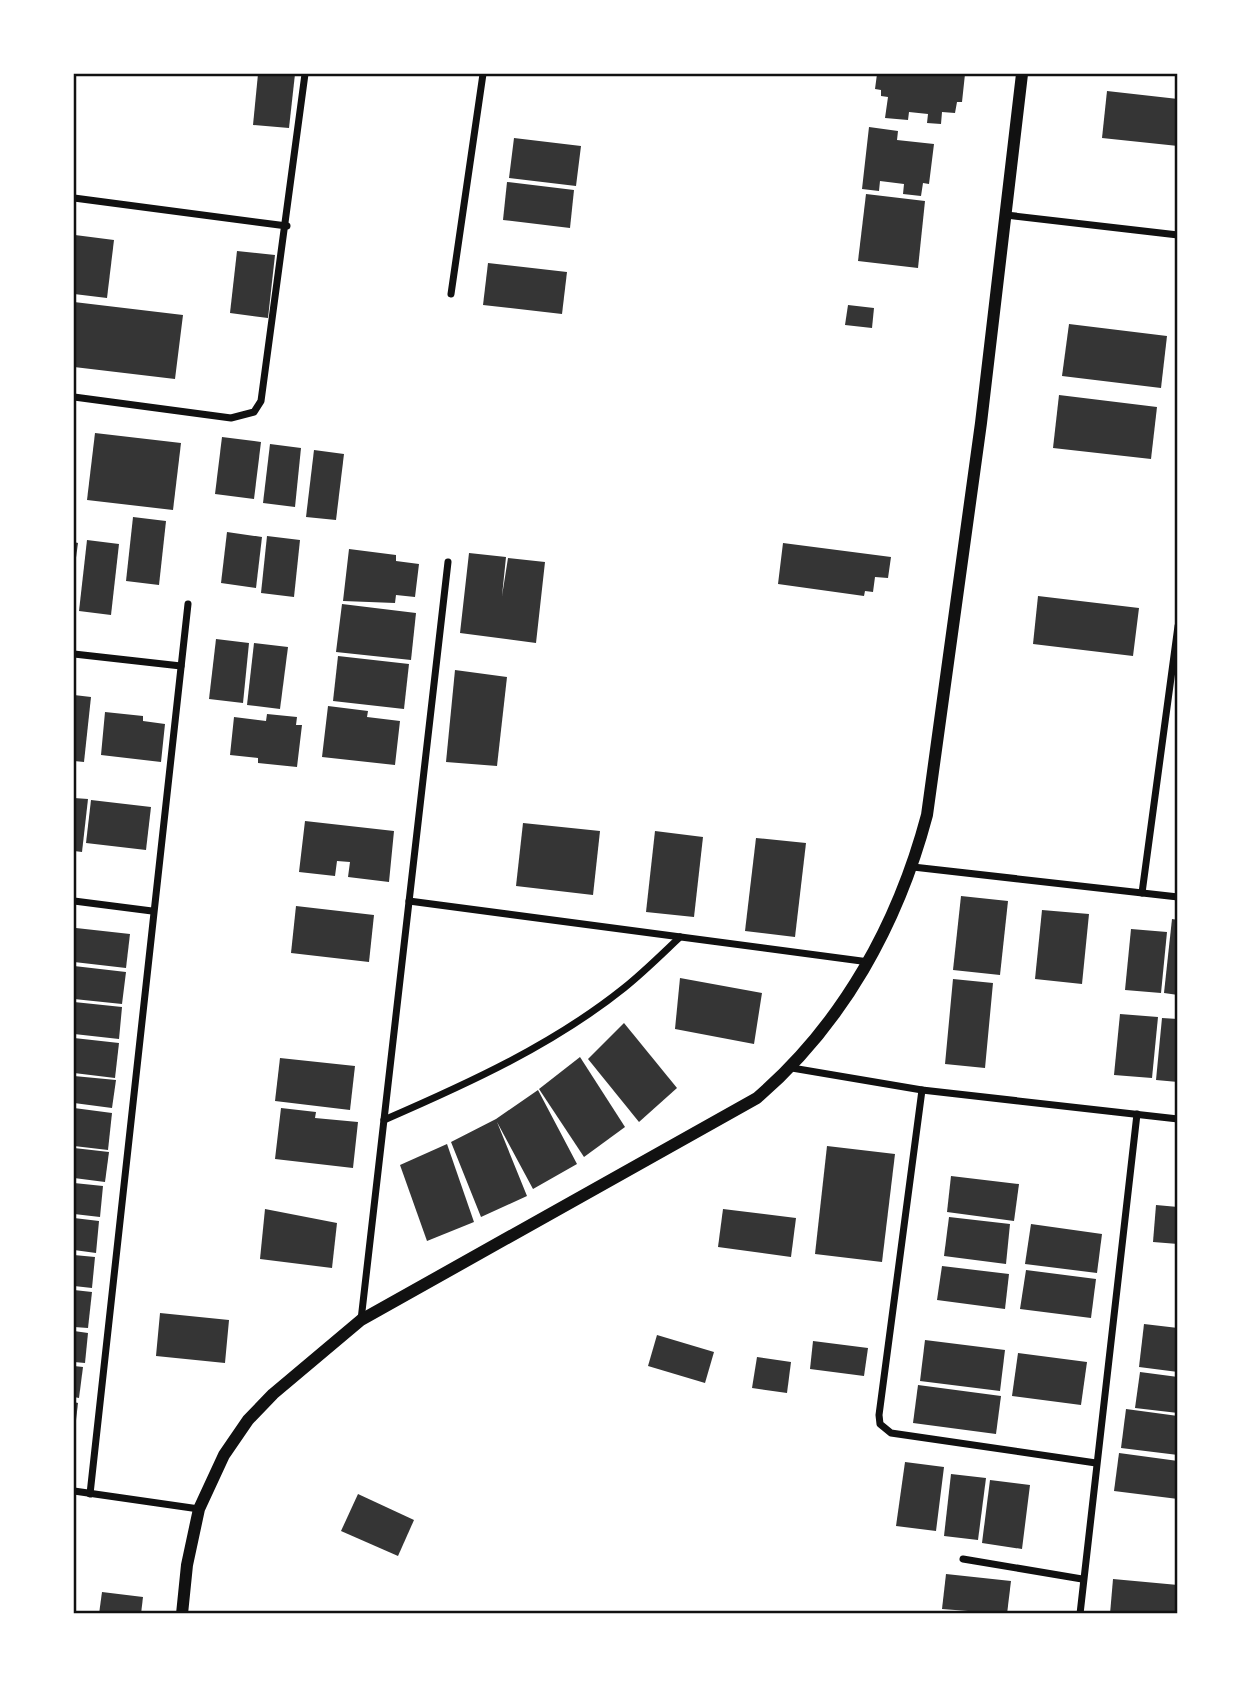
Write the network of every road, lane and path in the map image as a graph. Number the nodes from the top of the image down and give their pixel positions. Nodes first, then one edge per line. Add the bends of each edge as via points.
1 (305, 74) edge
2 (483, 74) edge
3 (1022, 74) edge
4 (74, 198) edge
5 (1006, 215) junction
6 (287, 226) junction
7 (1178, 235) edge
8 (451, 294) dead end
9 (74, 397) edge
10 (448, 562) dead end
11 (188, 604) dead end
12 (1178, 626) edge
13 (74, 654) edge
14 (181, 666) junction
15 (1167, 705) junction
16 (1178, 706) edge
17 (913, 867) junction
18 (1142, 893) junction
19 (1178, 897) edge
20 (74, 901) edge
21 (409, 901) junction
22 (152, 911) junction
23 (680, 937) junction
24 (869, 962) junction
25 (792, 1068) junction
26 (922, 1090) junction
27 (1138, 1114) junction
28 (1178, 1119) edge
29 (384, 1120) junction
30 (361, 1320) junction
31 (1096, 1463) junction
32 (74, 1491) edge
33 (90, 1494) junction
34 (200, 1509) junction
35 (963, 1559) dead end
36 (1082, 1579) junction
37 (182, 1614) edge
38 (1080, 1614) edge

1 - 6 street
2 - 8 street
3 - 5 street
4 - 6 street
5 - 7 street
5 - 17 street via 929,802
6 - 9 street via 261,401 254,412 231,418
10 - 21 street
11 - 14 street
12 - 15 street
13 - 14 street
14 - 22 street
15 - 16 street
15 - 18 street
17 - 18 street
17 - 24 street
18 - 19 street
20 - 22 street
21 - 23 street
21 - 29 street
22 - 33 street
23 - 24 street
23 - 29 street via 624,988 556,1035 455,1089
24 - 25 street via 838,1011
25 - 26 street
25 - 30 street via 757,1098
26 - 27 street
26 - 31 street via 880,1424 891,1433
27 - 28 street
27 - 31 street
29 - 30 street
30 - 34 street via 248,1420 224,1455
31 - 36 street
32 - 33 street
33 - 34 street
34 - 37 street
35 - 36 street
36 - 38 street

